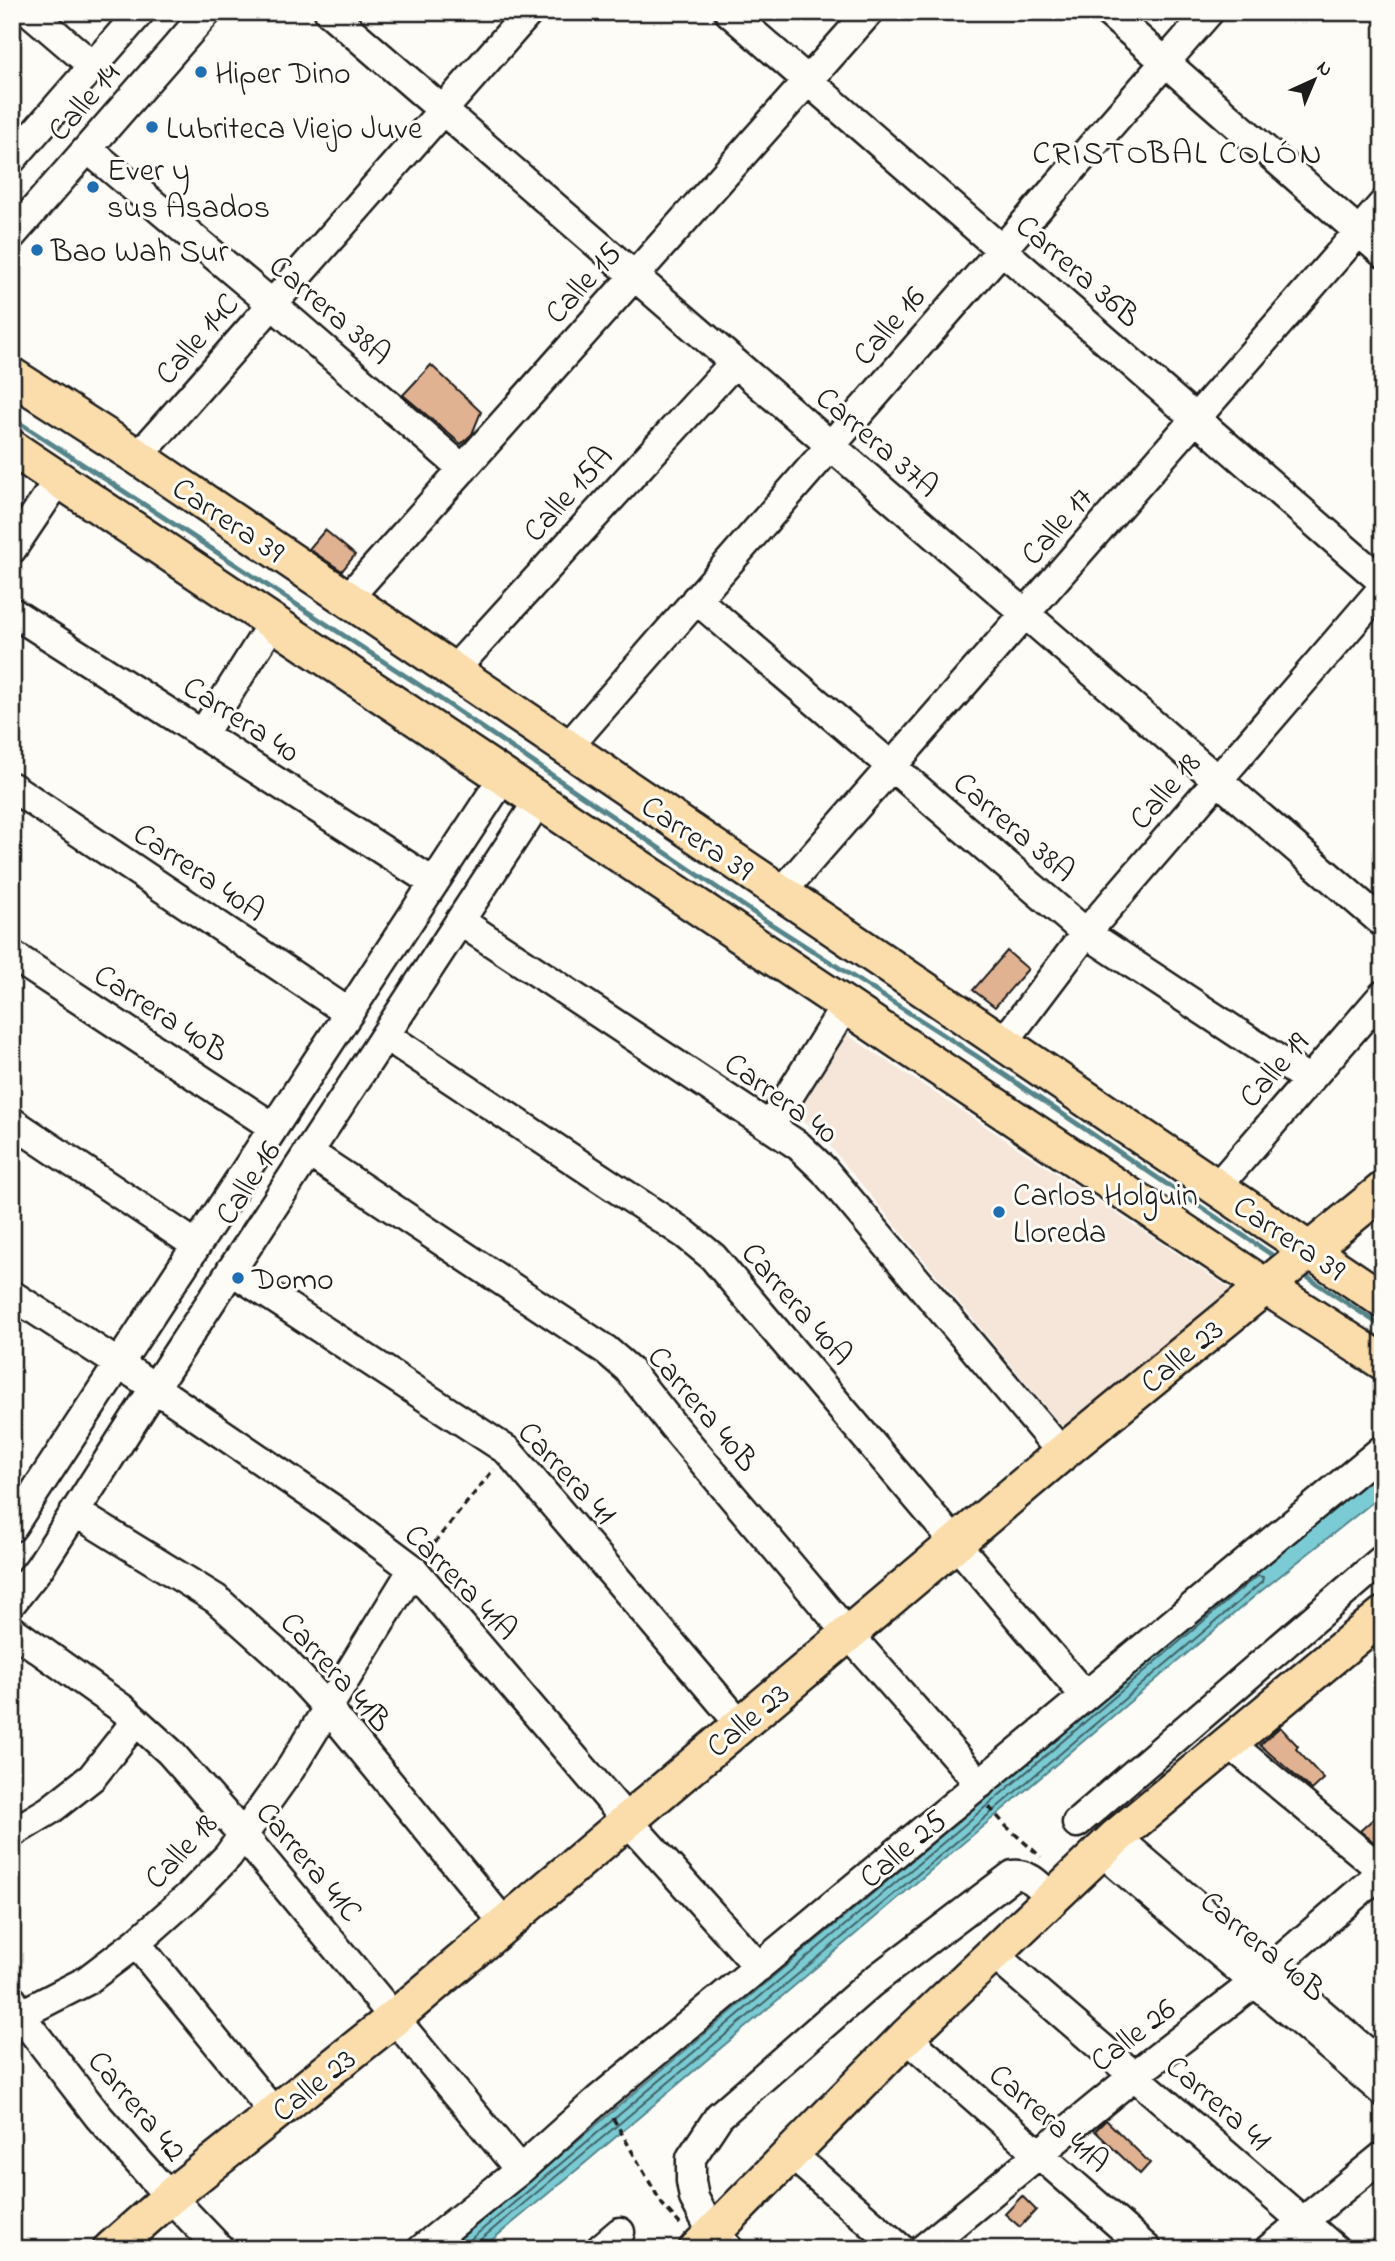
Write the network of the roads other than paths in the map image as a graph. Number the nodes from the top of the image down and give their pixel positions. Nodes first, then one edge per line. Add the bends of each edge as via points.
1 (30, 12) edge
2 (140, 12) edge
3 (207, 12) edge
4 (329, 12) edge
5 (529, 12) edge
6 (729, 12) edge
7 (869, 12) edge
8 (1108, 12) edge
9 (1209, 12) edge
10 (1164, 62) junction
11 (93, 66) junction
12 (808, 81) junction
13 (442, 111) junction
14 (17, 142) edge
15 (88, 149) junction
16 (1383, 204) edge
17 (1359, 232) junction
18 (12, 235) edge
19 (1001, 249) junction
20 (1383, 253) edge
21 (634, 276) junction
22 (272, 304) junction
23 (734, 363) junction
24 (12, 376) edge
25 (1195, 418) junction
26 (830, 446) junction
27 (12, 448) edge
28 (138, 457) junction
29 (463, 469) junction
30 (59, 479) junction
31 (12, 549) edge
32 (1383, 582) edge
33 (1383, 587) edge
34 (347, 599) junction
35 (696, 599) junction
36 (12, 612) edge
37 (1025, 614) junction
38 (273, 622) junction
39 (453, 671) junction
40 (202, 735) junction
41 (567, 748) junction
42 (891, 767) junction
43 (504, 776) junction
44 (1218, 781) junction
45 (12, 788) edge
46 (539, 800) junction
47 (434, 883) junction
48 (781, 893) junction
49 (460, 920) junction
50 (1383, 923) edge
51 (1086, 933) junction
52 (12, 955) edge
53 (1383, 995) edge
54 (846, 1005) junction
55 (349, 1013) junction
56 (385, 1035) junction
57 (1003, 1042) junction
58 (1309, 1080) junction
59 (12, 1122) edge
60 (770, 1126) junction
61 (273, 1128) junction
62 (309, 1152) junction
63 (1216, 1188) junction
64 (1383, 1190) edge
65 (196, 1245) junction
66 (231, 1270) junction
67 (1285, 1270) junction
68 (12, 1295) edge
69 (1383, 1300) edge
70 (1383, 1362) edge
71 (118, 1364) junction
72 (155, 1387) junction
73 (1383, 1449) edge
74 (1062, 1452) junction
75 (22, 1496) edge
76 (75, 1512) junction
77 (12, 1527) edge
78 (956, 1544) junction
79 (1383, 1559) edge
80 (413, 1569) junction
81 (12, 1602) edge
82 (1383, 1615) edge
83 (12, 1630) edge
84 (849, 1635) junction
85 (1086, 1696) junction
86 (328, 1708) junction
87 (136, 1721) junction
88 (740, 1724) junction
89 (1229, 1743) junction
90 (980, 1791) junction
91 (627, 1820) junction
92 (1077, 1823) dead end
93 (12, 1833) edge
94 (243, 1835) junction
95 (1109, 1844) junction
96 (1383, 1871) edge
97 (1060, 1891) junction
98 (505, 1924) junction
99 (136, 1943) junction
100 (993, 1954) junction
101 (759, 1967) junction
102 (1262, 1977) junction
103 (15, 2011) edge
104 (394, 2018) junction
105 (906, 2037) junction
106 (1383, 2066) edge
107 (1135, 2075) junction
108 (1383, 2092) edge
109 (275, 2114) junction
110 (791, 2154) junction
111 (1039, 2154) junction
112 (1383, 2155) edge
113 (520, 2170) junction
114 (171, 2196) junction
115 (1303, 2221) junction
116 (713, 2244) edge
117 (111, 2249) edge
118 (220, 2249) edge
119 (422, 2249) edge
120 (901, 2249) edge
121 (923, 2249) edge
122 (1147, 2249) edge
123 (1269, 2249) edge
124 (1335, 2249) edge

1 - 11 street
2 - 11 street, Calle 14
3 - 15 street, Calle 14
4 - 13 street, Carrera 37A
5 - 13 street, Calle 14C
6 - 12 street, Carrera 36B
7 - 12 street, Calle 15
8 - 10 street
9 - 10 street, Calle 16
10 - 17 street
10 - 19 street, Calle 16
11 - 14 street, Calle 14
12 - 19 street, Carrera 36B
12 - 21 street, Calle 15
13 - 21 street, Carrera 37A
13 - 22 street, Calle 14C
15 - 18 street, Calle 14
15 - 22 street, Carrera 38A
16 - 17 street, Calle 17
17 - 20 street
17 - 25 street, Calle 17
19 - 25 street, Carrera 36B
19 - 26 street, Calle 16
21 - 23 street, Carrera 37A
21 - 29 street, Calle 15
22 - 28 street, Calle 14C
22 - 29 street, Carrera 38A
23 - 26 street, Carrera 37A
23 - 39 street, Calle 15A
24 - 28 main road, Carrera 39
25 - 32 street, Carrera 36B
25 - 37 street, Calle 17
26 - 35 street, Calle 16
26 - 37 street, Carrera 37A
27 - 30 main road, Carrera 39
28 - 34 main road, Carrera 39
29 - 34 street, Calle 15
30 - 31 street
30 - 38 main road, Carrera 39
33 - 44 street, Calle 18
34 - 39 main road, Carrera 39
35 - 41 street, Calle 16
35 - 42 street, Carrera 38A
36 - 40 street, Carrera 40
37 - 42 street, Calle 17
37 - 44 street, Carrera 37A
38 - 40 street
38 - 43 main road, Carrera 39
39 - 41 main road, Carrera 39
40 - 47 street, Carrera 40
41 - 48 main road, Carrera 39
42 - 48 street, Calle 17
42 - 51 street, Carrera 38A
43 - 46 main road, Carrera 39
43 - 47 street, Calle 16
44 - 50 street, Carrera 37A
44 - 51 street, Calle 18
45 - 55 street, Carrera 40A
46 - 49 street, Calle 16
46 - 54 main road, Carrera 39
47 - 55 street, Calle 16
48 - 57 main road, Carrera 39
49 - 56 street, Calle 16
49 - 60 street, Carrera 40
51 - 57 street, Calle 18
51 - 58 street, Carrera 38A
52 - 61 street, Carrera 40B
53 - 58 street, Calle 19
54 - 60 street
54 - 67 main road, Carrera 39
55 - 61 street, Calle 16
56 - 62 street, Calle 16
56 - 78 street, Carrera 40A via 713,1257
57 - 63 main road, Carrera 39
58 - 63 street, Calle 19
59 - 65 street
60 - 74 street, Carrera 40 via 824,1170
61 - 65 street, Calle 16
62 - 66 street, Calle 16
62 - 84 street, Carrera 40B via 628,1369
63 - 67 main road, Carrera 39
64 - 67 main road, Calle 23
65 - 71 street, Calle 16
66 - 72 street, Calle 16
66 - 88 street, Carrera 41 via 508,1451
67 - 69 main road, Carrera 39
67 - 70 main road, Carrera 39
67 - 74 main road, Calle 23
68 - 71 street, Carrera 41A
71 - 72 street, Carrera 41A
71 - 75 street, Calle 16
72 - 76 street, Calle 16
72 - 80 street, Carrera 41A
73 - 85 street, Calle 25
74 - 78 main road, Calle 23
75 - 77 street, Calle 16
76 - 81 street, Calle 16
76 - 86 street, Carrera 41B via 216,1599 282,1657
78 - 84 main road, Calle 23
78 - 85 street, Carrera 40A
79 - 92 street
80 - 86 street, Calle 18
80 - 91 street, Carrera 41A
82 - 89 main road
83 - 87 street, Carrera 41C
84 - 88 main road, Calle 23
84 - 90 street, Carrera 40B
85 - 90 street, Calle 25
86 - 94 street, Calle 18
86 - 98 street, Carrera 41B
87 - 93 street via 92,1777
87 - 94 street, Carrera 41C via 170,1752
88 - 91 main road, Calle 23
89 - 95 main road
89 - 96 street
90 - 101 street, Calle 25
91 - 98 main road, Calle 23
91 - 101 street, Carrera 41A
94 - 99 street, Calle 18 via 189,1896
94 - 104 street, Carrera 41C
95 - 97 main road
95 - 102 street, Carrera 40B
96 - 102 street, Calle 26
97 - 100 main road
97 - 116 street via 1021,1874 1013,1875 871,1983 719,2116 691,2158 694,2198
98 - 104 main road, Calle 23
99 - 103 street, Calle 18 via 86,1981
99 - 109 street
100 - 105 main road
100 - 107 street, Carrera 41
101 - 113 street, Calle 25
102 - 106 street, Carrera 40B
102 - 107 street, Calle 26
102 - 108 street, Carrera 40B
103 - 114 street, Carrera 42 via 98,2116
104 - 109 main road, Calle 23
104 - 113 street, Carrera 41C
105 - 110 main road
105 - 111 street, Carrera 41A
107 - 111 street, Calle 26
107 - 115 street, Carrera 41
109 - 114 main road, Calle 23
110 - 116 main road
110 - 120 street
111 - 121 street, Calle 26
111 - 122 street, Carrera 41A
112 - 115 street
113 - 119 street, Calle 25
114 - 117 main road, Calle 23
114 - 118 street, Carrera 42
115 - 123 street
115 - 124 street, Carrera 41

